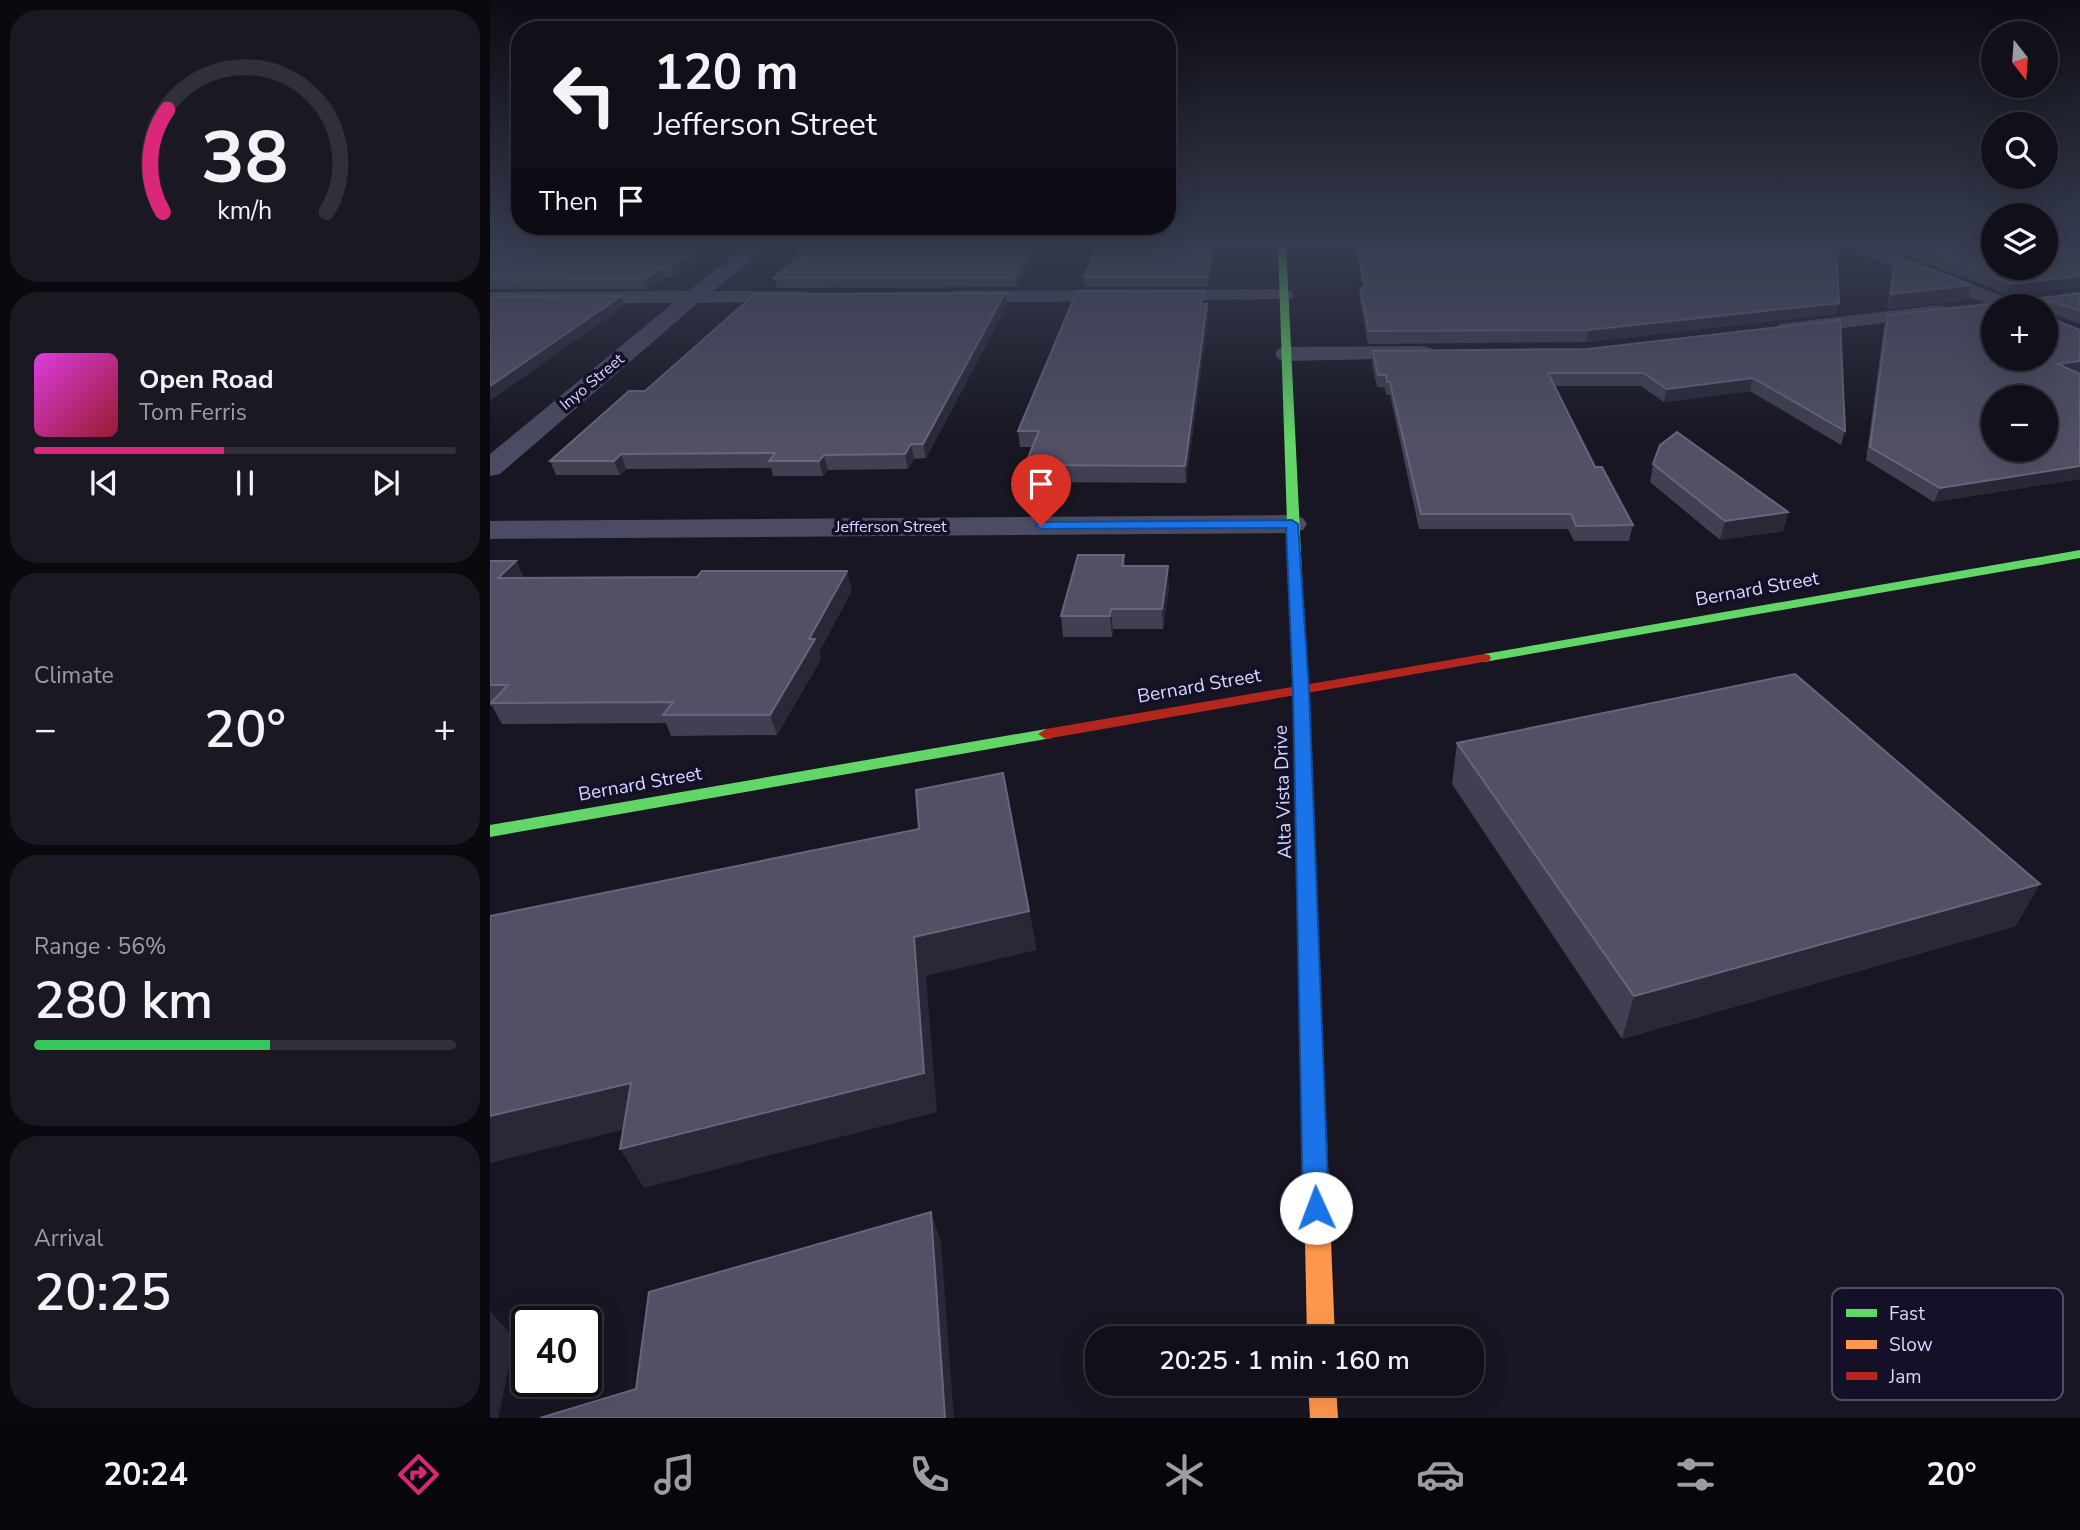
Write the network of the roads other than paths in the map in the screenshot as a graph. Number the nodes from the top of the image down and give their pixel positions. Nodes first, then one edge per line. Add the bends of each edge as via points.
1 (677, 310) edge
2 (1285, 310) edge
3 (1952, 310) edge
4 (1761, 332) edge
5 (1448, 353) edge
6 (1286, 354) junction
7 (490, 467) edge
8 (1292, 524) junction
9 (490, 530) edge
10 (2080, 554) edge
11 (1301, 690) junction
12 (490, 831) edge
13 (1321, 1326) edge
14 (1323, 1396) edge
15 (1324, 1418) edge

1 - 7 street, Inyo Street
2 - 6 street, Alta Vista Drive
3 - 4 street
5 - 6 street
6 - 8 street, Alta Vista Drive
8 - 9 street, Jefferson Street
8 - 11 street, Alta Vista Drive
10 - 11 street, Bernard Street
11 - 12 street, Bernard Street
11 - 13 street, Alta Vista Drive
14 - 15 street

